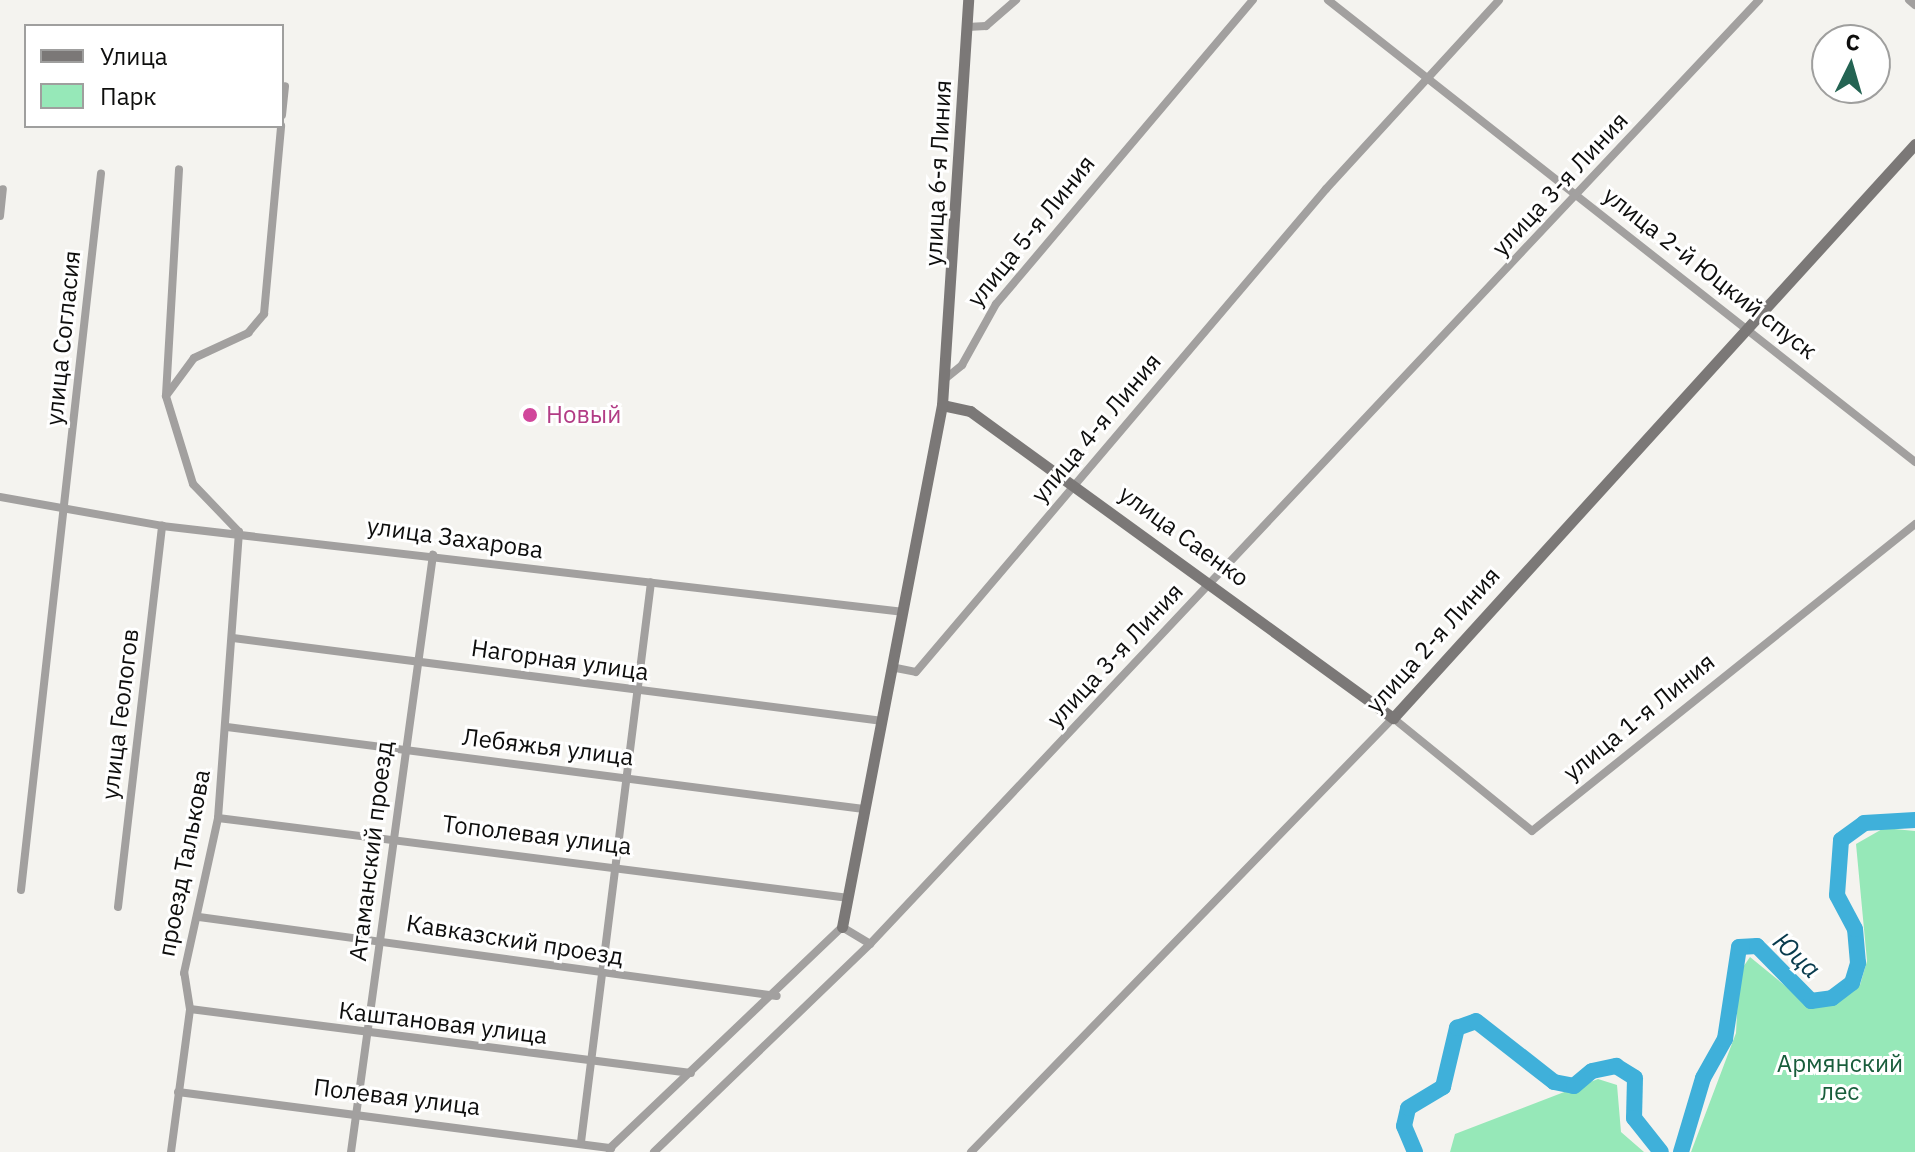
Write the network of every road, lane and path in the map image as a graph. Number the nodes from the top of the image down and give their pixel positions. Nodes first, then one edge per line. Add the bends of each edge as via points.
1 (968, 0) edge
2 (1016, 0) edge
3 (1253, 0) edge
4 (1328, 0) edge
5 (1499, 0) edge
6 (1759, 0) edge
7 (1909, 0) edge
8 (1915, 5) edge
9 (967, 27) junction
10 (1430, 81) junction
11 (285, 86) dead end
12 (284, 96) edge
13 (281, 128) edge
14 (1915, 144) edge
15 (179, 169) dead end
16 (101, 173) dead end
17 (3, 189) dead end
18 (1578, 195) junction
19 (0, 216) edge
20 (1748, 328) junction
21 (945, 379) junction
22 (166, 396) junction
23 (942, 405) junction
24 (1915, 462) edge
25 (1077, 486) junction
26 (0, 497) edge
27 (66, 508) junction
28 (1915, 524) edge
29 (162, 526) junction
30 (239, 532) junction
31 (433, 555) junction
32 (651, 582) junction
33 (1210, 582) junction
34 (905, 612) junction
35 (233, 638) junction
36 (417, 661) junction
37 (896, 668) junction
38 (638, 691) junction
39 (1393, 718) junction
40 (883, 721) junction
41 (227, 727) junction
42 (403, 749) junction
43 (629, 778) junction
44 (864, 809) junction
45 (218, 818) junction
46 (392, 837) junction
47 (619, 865) junction
48 (21, 890) dead end
49 (849, 898) junction
50 (118, 907) dead end
51 (199, 917) junction
52 (842, 927) junction
53 (382, 939) junction
54 (870, 944) junction
55 (599, 974) junction
56 (777, 996) junction
57 (190, 1009) junction
58 (366, 1033) junction
59 (592, 1062) junction
60 (691, 1073) junction
61 (178, 1092) junction
62 (357, 1111) junction
63 (581, 1142) junction
64 (608, 1150) edge
65 (171, 1152) edge
66 (351, 1152) edge
67 (654, 1152) edge
68 (971, 1152) edge

1 - 9 street, улица 6-я Линия
2 - 9 street via 986,26
3 - 21 street, улица 5-я Линия via 996,304 962,365
4 - 10 street, улица 2-й Юцкий спуск
5 - 10 street, улица 4-я Линия
6 - 18 street, улица 3-я Линия
7 - 8 street
9 - 21 street, улица 6-я Линия
10 - 18 street, улица 2-й Юцкий спуск
10 - 25 street, улица 4-я Линия via 1326,189
11 - 12 street
13 - 22 street via 264,314 248,333 194,358
14 - 20 street, улица 2-я Линия
15 - 22 street
16 - 27 street, улица Согласия
17 - 19 street
18 - 20 street, улица 2-й Юцкий спуск
18 - 33 street, улица 3-я Линия
20 - 24 street, улица 2-й Юцкий спуск
20 - 39 street, улица 2-я Линия
21 - 23 street
22 - 30 street via 193,484
23 - 25 street, улица Саенко via 970,411
23 - 34 street
25 - 33 street, улица Саенко
25 - 37 street, улица 4-я Линия via 916,672
26 - 27 street, улица Захарова
27 - 29 street, улица Захарова
27 - 48 street, улица Согласия
28 - 39 street, улица 1-я Линия via 1532,831
29 - 30 street, улица Захарова
29 - 50 street, улица Геологов
30 - 31 street, улица Захарова
30 - 35 street, проезд Талькова
31 - 32 street, улица Захарова
31 - 36 street, Атаманский проезд
32 - 34 street, улица Захарова
32 - 38 street
33 - 39 street, улица Саенко
33 - 54 street, улица 3-я Линия
34 - 37 street
35 - 36 street, Нагорная улица
35 - 41 street, проезд Талькова
36 - 38 street, Нагорная улица
36 - 42 street, Атаманский проезд
37 - 40 street
38 - 40 street, Нагорная улица
38 - 43 street
39 - 68 street, улица 2-я Линия
40 - 44 street
41 - 42 street, Лебяжья улица
41 - 45 street, проезд Талькова
42 - 43 street, Лебяжья улица
42 - 46 street, Атаманский проезд
43 - 44 street, Лебяжья улица
43 - 47 street
44 - 49 street
45 - 46 street, Тополевая улица
45 - 51 street, проезд Талькова
46 - 47 street, Тополевая улица
46 - 53 street, Атаманский проезд
47 - 49 street, Тополевая улица
47 - 55 street
49 - 52 street
51 - 53 street, Кавказский проезд
51 - 57 street, проезд Талькова via 184,973
52 - 54 street
52 - 56 street
53 - 55 street, Кавказский проезд
53 - 58 street, Атаманский проезд
54 - 67 street, улица 3-я Линия
55 - 56 street, Кавказский проезд
55 - 59 street
56 - 60 street
57 - 58 street, Каштановая улица
57 - 61 street, проезд Талькова
58 - 59 street, Каштановая улица
58 - 62 street, Атаманский проезд
59 - 60 street, Каштановая улица
59 - 63 street
60 - 64 street
61 - 62 street, Полевая улица
61 - 65 street, проезд Талькова
62 - 63 street, Полевая улица
62 - 66 street, Атаманский проезд
63 - 64 street, Полевая улица

